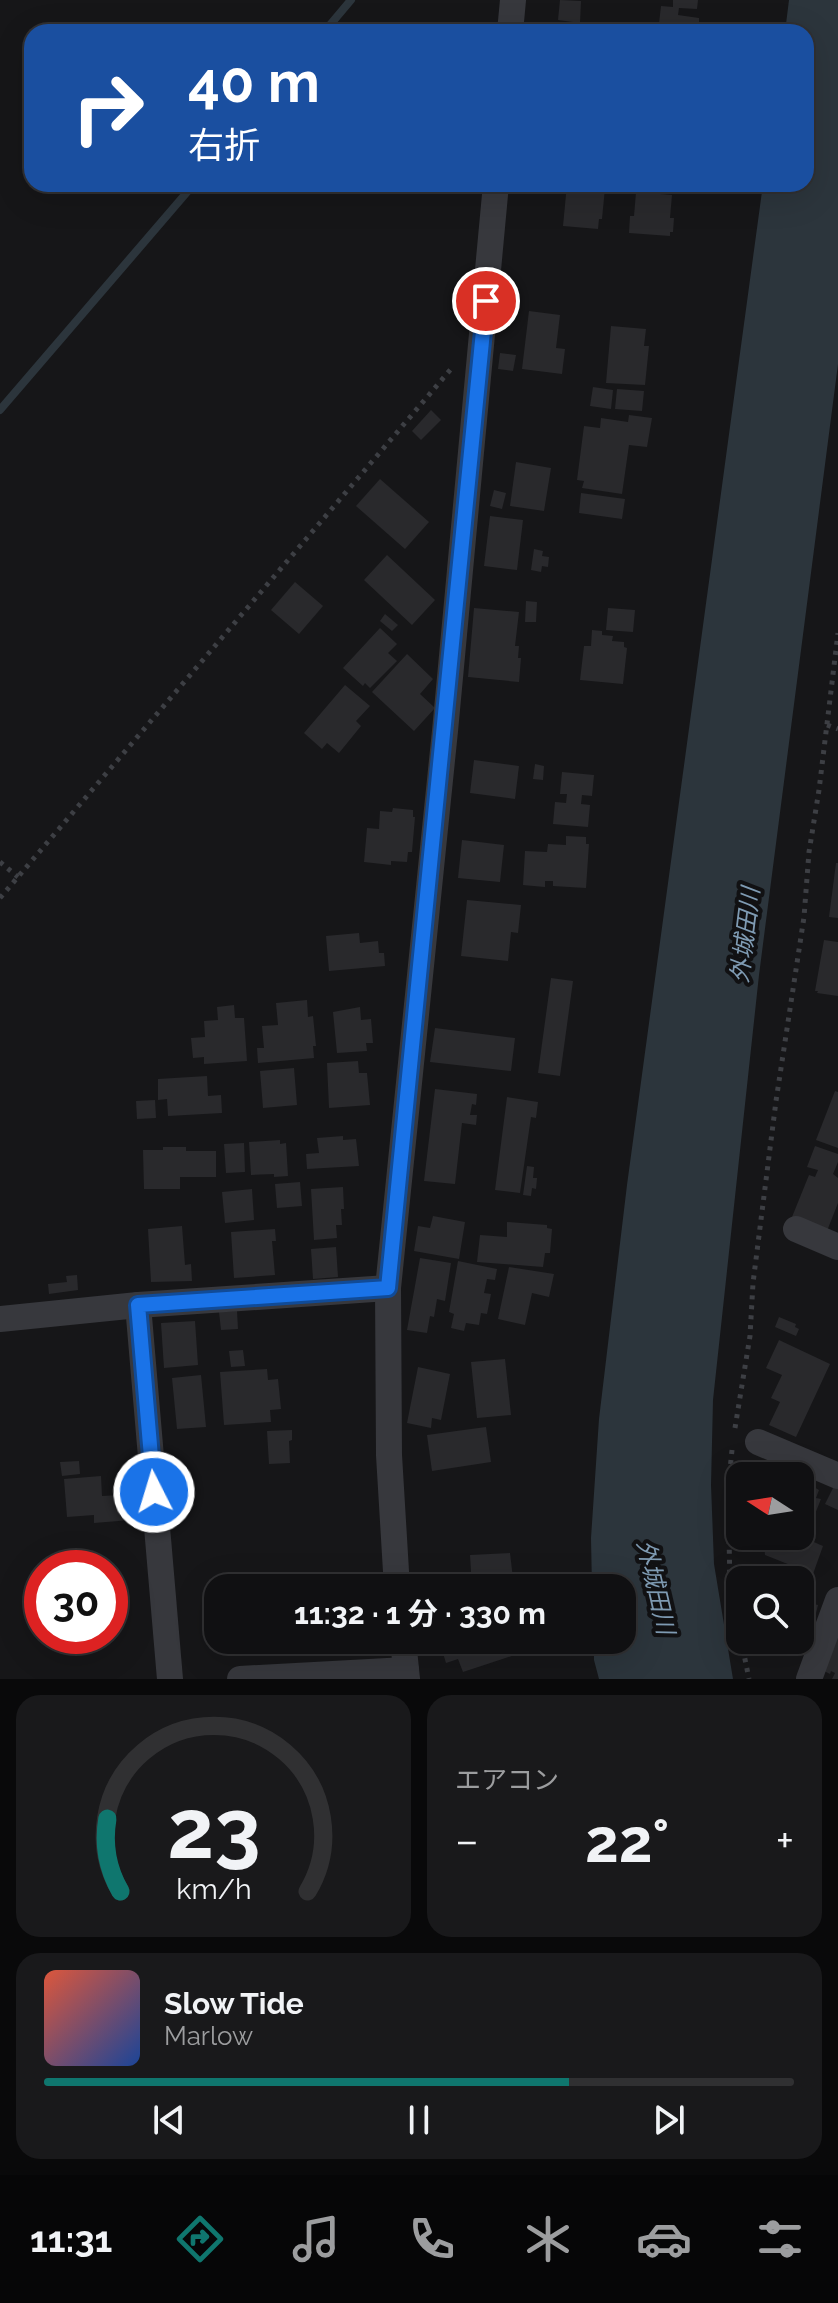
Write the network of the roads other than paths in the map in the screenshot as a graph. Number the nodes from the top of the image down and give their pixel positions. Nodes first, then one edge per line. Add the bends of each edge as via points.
1 (513, 0) edge
2 (511, 24) edge
3 (495, 192) edge
4 (796, 1229) dead end
5 (838, 1247) edge
6 (388, 1288) junction
7 (138, 1305) junction
8 (0, 1319) edge
9 (758, 1442) dead end
10 (838, 1476) edge
11 (396, 1574) edge
12 (838, 1600) edge
13 (404, 1654) edge
14 (406, 1674) edge
15 (170, 1679) edge
16 (240, 1679) edge
17 (809, 1679) edge

1 - 2 street
3 - 6 street
4 - 5 street
6 - 7 street
6 - 11 street
7 - 8 street
7 - 15 street
9 - 10 street
12 - 17 street
13 - 14 street
14 - 16 street

